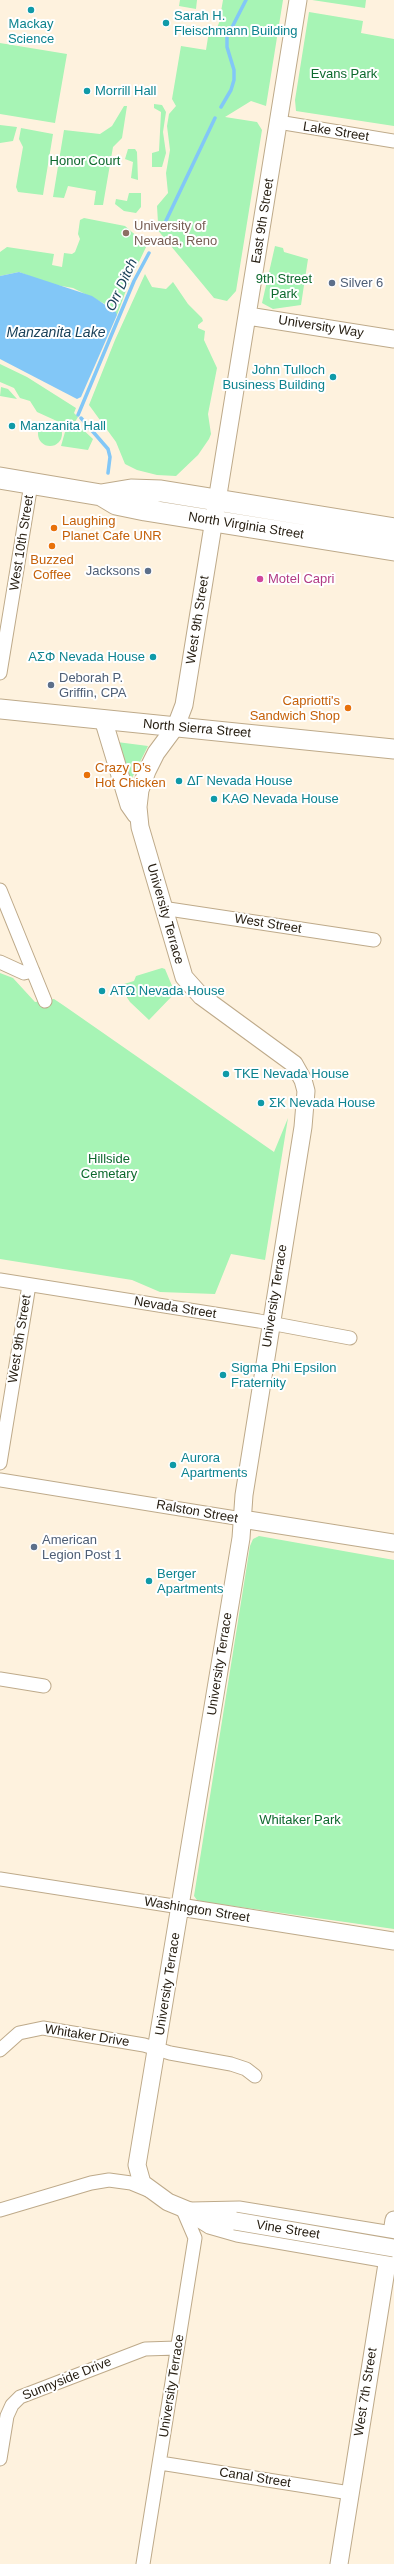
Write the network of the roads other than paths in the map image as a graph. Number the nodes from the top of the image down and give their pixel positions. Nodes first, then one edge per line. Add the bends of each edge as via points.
1 (298, 0) edge
2 (278, 122) junction
3 (394, 141) edge
4 (248, 316) junction
5 (394, 339) edge
6 (0, 478) edge
7 (32, 484) junction
8 (216, 511) junction
9 (394, 529) edge
10 (394, 550) edge
11 (0, 673) edge
12 (0, 709) edge
13 (103, 719) junction
14 (176, 726) junction
15 (394, 748) edge
16 (138, 816) junction
17 (0, 890) edge
18 (162, 908) junction
19 (374, 940) dead end
20 (0, 962) edge
21 (33, 971) junction
22 (45, 1001) dead end
23 (0, 1280) edge
24 (29, 1286) junction
25 (270, 1324) junction
26 (350, 1338) dead end
27 (0, 1463) edge
28 (0, 1480) edge
29 (242, 1519) junction
30 (394, 1543) edge
31 (0, 1679) edge
32 (44, 1686) dead end
33 (0, 1879) edge
34 (180, 1907) junction
35 (394, 1941) edge
36 (157, 2049) junction
37 (0, 2050) edge
38 (255, 2076) dead end
39 (150, 2191) junction
40 (0, 2210) edge
41 (183, 2210) junction
42 (392, 2240) edge
43 (178, 2348) junction
44 (2, 2426) edge
45 (0, 2459) edge
46 (160, 2463) junction
47 (350, 2493) junction
48 (143, 2564) edge
49 (339, 2564) edge

1 - 2 street, East 9th Street
2 - 3 street, Lake Street
2 - 4 street, East 9th Street
4 - 5 street, University Way
4 - 8 street, East 9th Street
6 - 7 main road, North Virginia Street
7 - 8 main road, North Virginia Street via 101,495 116,504
7 - 11 street, West 10th Street
8 - 9 main road, North Virginia Street
8 - 10 main road, North Virginia Street
8 - 14 street, West 9th Street via 184,706
12 - 13 main road, North Sierra Street
13 - 14 main road, North Sierra Street
13 - 16 street via 129,805
14 - 15 main road, North Sierra Street
14 - 16 street, University Terrace via 156,753 143,779 138,799
16 - 18 street, University Terrace
17 - 21 street
18 - 19 street, West Street
18 - 25 street, University Terrace via 179,966 191,987 294,1064 306,1091 305,1112
20 - 21 street via 24,973
21 - 22 street
23 - 24 street, Nevada Street
24 - 25 street, Nevada Street
24 - 27 street, West 9th Street
25 - 26 street, Nevada Street
25 - 29 street, University Terrace
28 - 29 street, Ralston Street
29 - 30 street, Ralston Street
29 - 34 street, University Terrace via 241,1538
31 - 32 street
33 - 34 street, Washington Street
34 - 35 street, Washington Street
34 - 36 street, University Terrace
36 - 37 street, Whitaker Drive via 43,2028 19,2033
36 - 38 street, Whitaker Drive via 231,2064 246,2069
36 - 39 street, University Terrace via 137,2165 142,2183
39 - 40 street, Vine Street via 131,2183 109,2180
39 - 41 street, Vine Street
41 - 42 street, Vine Street, bridge via 235,2221
41 - 42 street, Vine Street via 239,2208
41 - 42 street, Vine Street via 209,2227 224,2232
41 - 43 street, University Terrace via 195,2238
42 - 47 street, West 7th Street
43 - 44 street, Sunnyside Drive via 145,2348 29,2393 12,2405
43 - 46 street, University Terrace
44 - 45 street, Sunnyside Drive
46 - 47 street, Canal Street
46 - 48 street, University Terrace
47 - 49 street, West 7th Street

